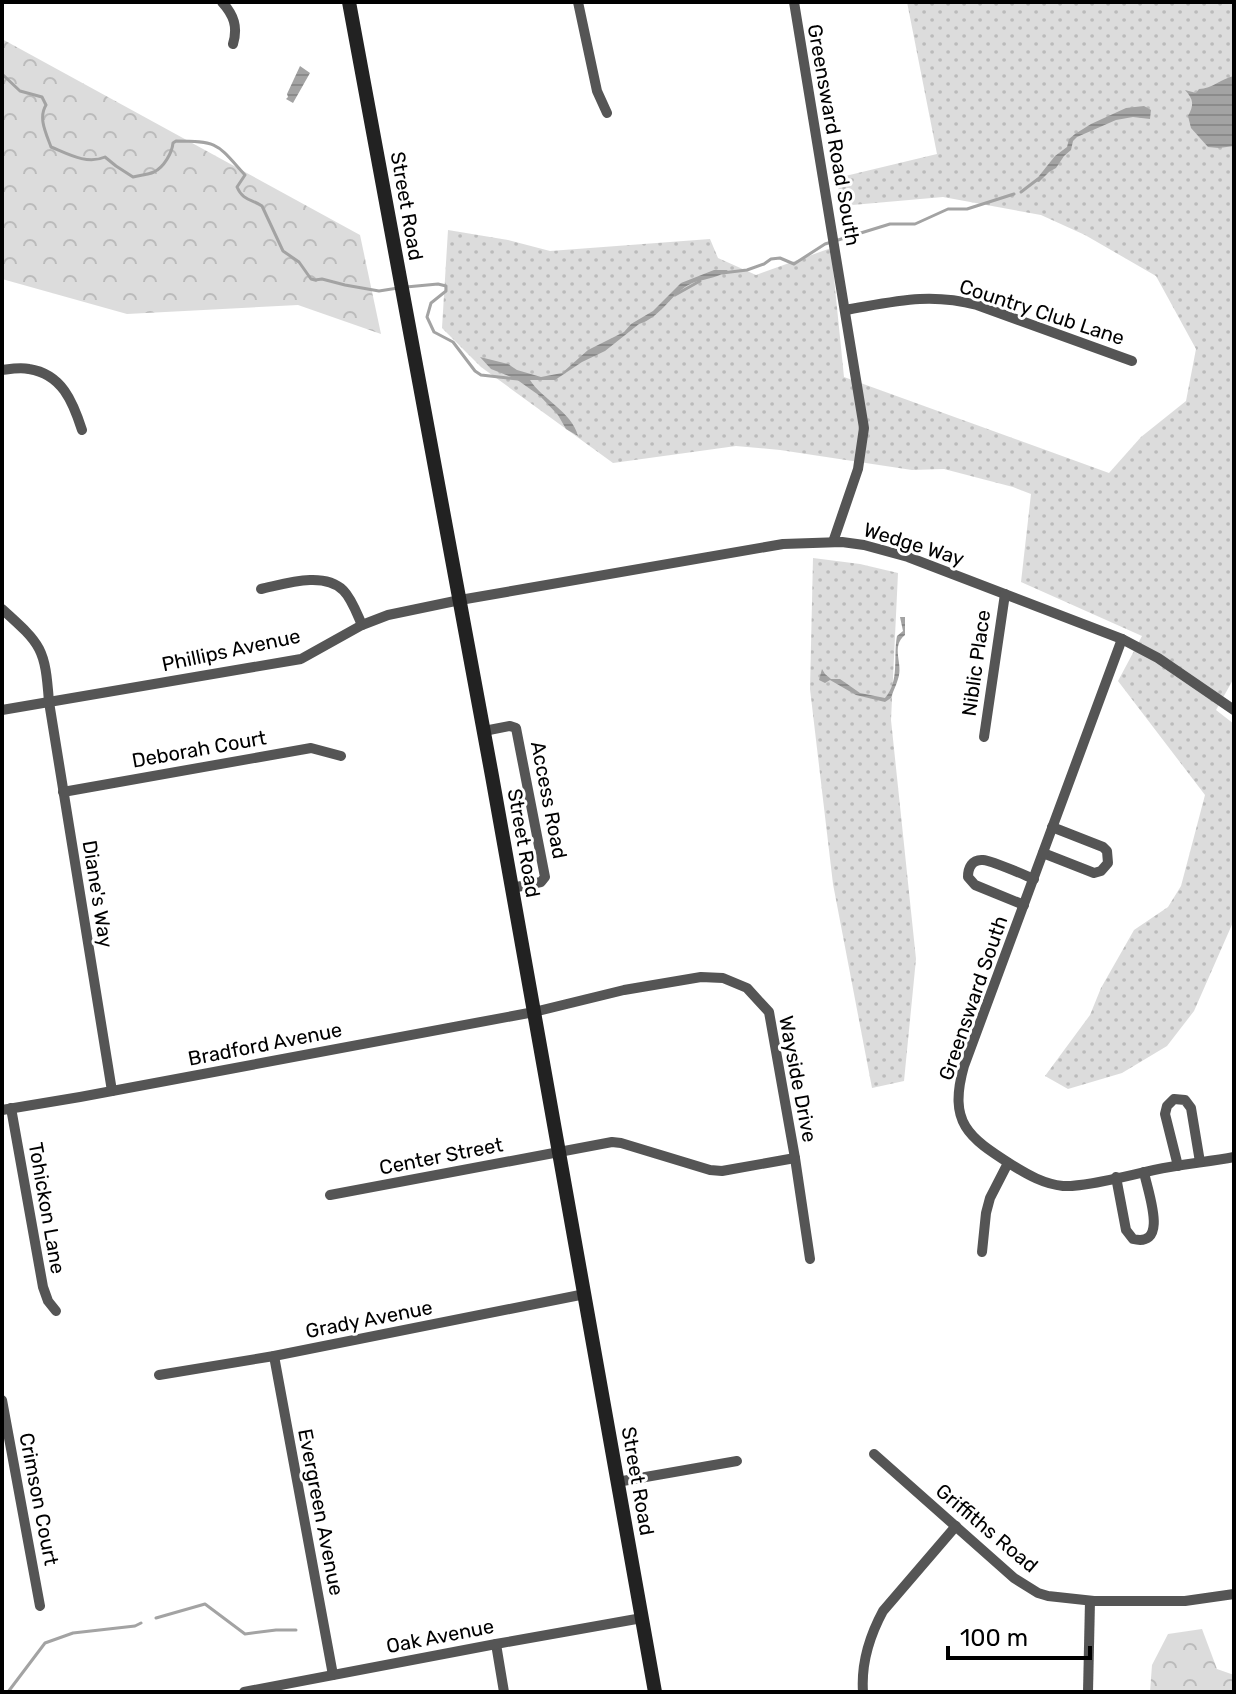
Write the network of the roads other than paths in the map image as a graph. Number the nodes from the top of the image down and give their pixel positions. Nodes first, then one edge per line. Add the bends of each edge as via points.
1 (222, 2) edge
2 (349, 2) edge
3 (578, 2) edge
4 (794, 2) edge
5 (233, 44) dead end
6 (607, 113) dead end
7 (845, 310) junction
8 (1132, 361) dead end
9 (2, 370) edge
10 (82, 430) dead end
11 (833, 542) junction
12 (261, 589) dead end
13 (1005, 594) junction
14 (460, 600) junction
15 (2, 609) edge
16 (362, 625) junction
17 (1122, 639) junction
18 (49, 702) junction
19 (2, 710) edge
20 (1234, 710) edge
21 (484, 731) junction
22 (984, 737) dead end
23 (341, 756) dead end
24 (63, 792) junction
25 (1052, 827) junction
26 (1043, 853) junction
27 (1034, 879) junction
28 (512, 888) junction
29 (1024, 905) junction
30 (534, 1012) junction
31 (112, 1091) junction
32 (6, 1109) edge
33 (559, 1152) junction
34 (1234, 1157) edge
35 (795, 1158) junction
36 (1200, 1162) junction
37 (1008, 1163) junction
38 (1178, 1166) junction
39 (1144, 1172) junction
40 (1116, 1177) junction
41 (330, 1195) dead end
42 (982, 1252) dead end
43 (810, 1259) dead end
44 (585, 1294) junction
45 (56, 1311) dead end
46 (274, 1356) junction
47 (159, 1375) dead end
48 (2, 1400) edge
49 (874, 1454) dead end
50 (737, 1461) dead end
51 (617, 1482) junction
52 (956, 1526) junction
53 (1234, 1594) edge
54 (1090, 1601) junction
55 (40, 1606) dead end
56 (642, 1618) junction
57 (496, 1644) junction
58 (333, 1675) junction
59 (244, 1692) edge
60 (504, 1692) edge
61 (655, 1692) edge
62 (863, 1692) edge
63 (1088, 1692) edge

1 - 5 street via 235,24
2 - 14 main road, Street Road
3 - 6 street via 597,91
4 - 7 street, Greensward Road South
7 - 8 street, Country Club Lane via 902,300 957,300
7 - 11 street, Greensward Road South via 864,440
9 - 10 street via 27,368 59,384 73,403
11 - 13 street, Wedge Way via 908,557
11 - 14 street, Wedge Way via 783,544
12 - 16 street via 330,583 343,590
13 - 17 street, Wedge Way
13 - 22 street, Niblic Place
14 - 16 street, Phillips Avenue
14 - 21 main road, Street Road
15 - 18 street, Diane's Way via 38,645
16 - 18 street, Phillips Avenue via 301,659
17 - 20 street, Wedge Way
17 - 25 street
18 - 19 street, Phillips Avenue
18 - 24 street, Diane's Way
21 - 28 main road, Street Road
21 - 28 street, Access Road via 516,728 545,877
23 - 24 street, Deborah Court via 311,748
24 - 31 street, Diane's Way
25 - 26 street
25 - 26 street via 1103,847 1108,863 1094,873
26 - 27 street
27 - 29 street, Greensward South
27 - 29 street via 983,860 969,867 968,877 975,885
28 - 30 main road, Street Road
29 - 37 street, Greensward South via 958,1091 960,1115 972,1137
30 - 31 street, Bradford Avenue
30 - 33 main road, Street Road
30 - 35 street, Wayside Drive via 701,977 747,988 769,1012
31 - 32 street, Bradford Avenue
32 - 45 street, Tohickon Lane via 43,1287
33 - 35 street, Center Street via 621,1143 722,1171
33 - 41 street, Center Street
33 - 44 main road, Street Road
34 - 36 street, Greensward South
35 - 43 street, Wayside Drive
36 - 38 street, Greensward South
36 - 38 street via 1191,1108 1185,1100 1174,1099 1165,1111
37 - 40 street, Greensward South via 1053,1184 1073,1186
37 - 42 street via 990,1198
38 - 39 street, Greensward South
39 - 40 street, Greensward South
39 - 40 street via 1155,1225 1145,1240 1133,1239 1126,1230
44 - 46 street, Grady Avenue
44 - 51 main road, Street Road
46 - 47 street, Grady Avenue
46 - 58 street, Evergreen Avenue
48 - 55 street, Crimson Court
49 - 52 street, Griffiths Road
50 - 51 street
51 - 56 main road, Street Road
52 - 54 street, Griffiths Road via 1038,1593
52 - 62 street via 876,1625 864,1661
53 - 54 street, Griffiths Road via 1185,1601
54 - 63 street
56 - 57 street, Oak Avenue
56 - 61 main road, Street Road
57 - 58 street, Oak Avenue
57 - 60 street
58 - 59 street, Oak Avenue

